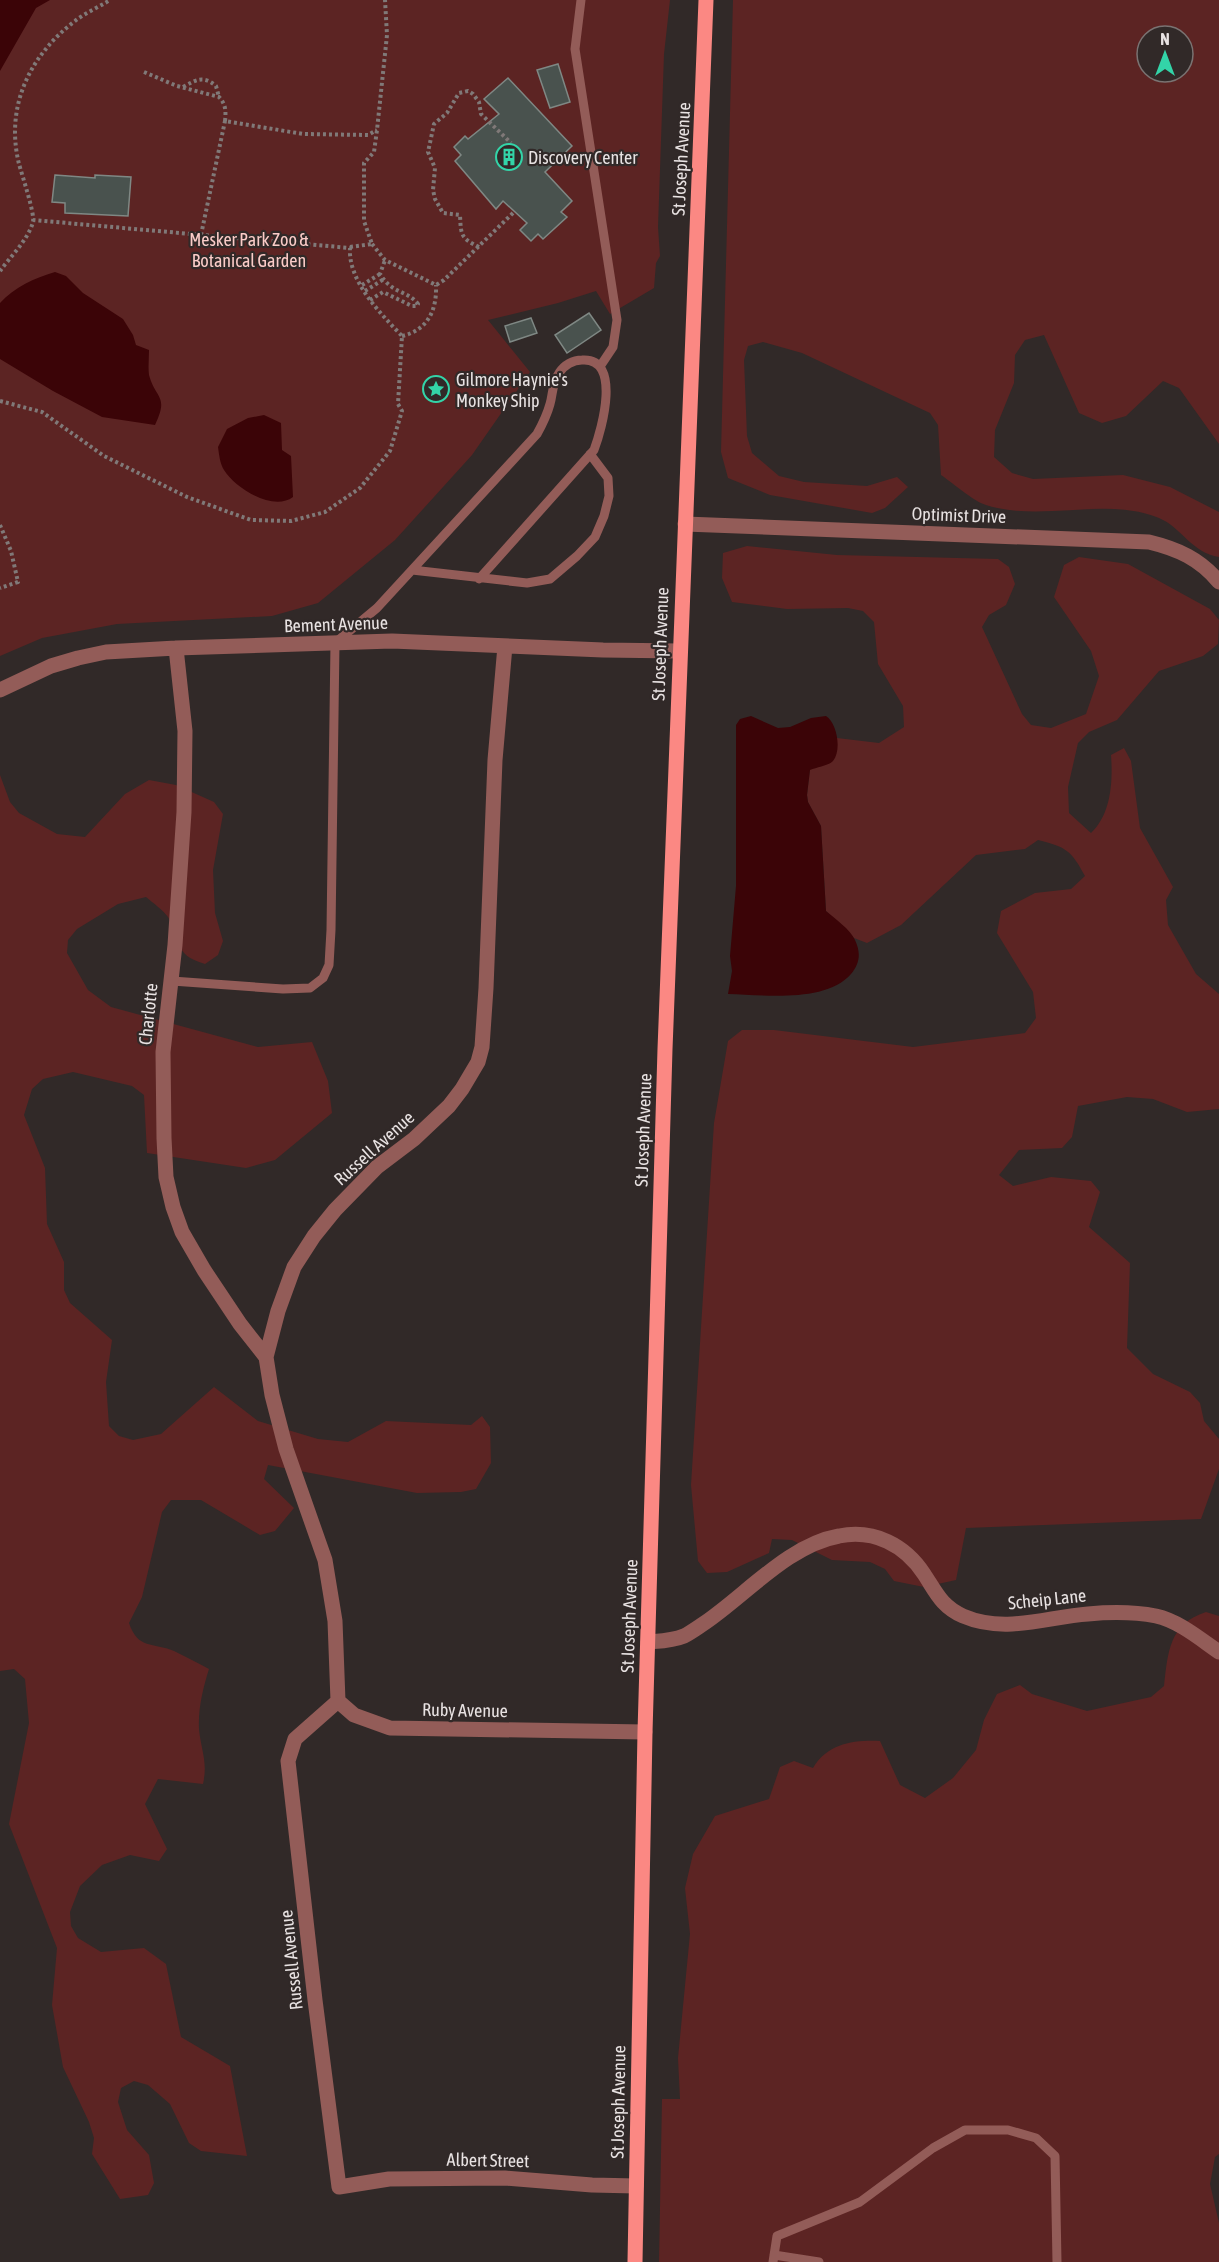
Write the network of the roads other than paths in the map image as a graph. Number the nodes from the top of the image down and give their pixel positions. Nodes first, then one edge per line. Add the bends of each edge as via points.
1 (581, 0) edge
2 (706, 0) edge
3 (601, 366) junction
4 (590, 454) junction
5 (685, 524) junction
6 (412, 570) junction
7 (479, 579) junction
8 (1219, 582) edge
9 (335, 643) junction
10 (504, 646) junction
11 (176, 648) junction
12 (679, 651) junction
13 (0, 690) edge
14 (172, 981) junction
15 (266, 1357) junction
16 (648, 1642) junction
17 (1219, 1652) edge
18 (338, 1701) junction
19 (645, 1732) junction
20 (636, 2186) junction
21 (339, 2187) joint
22 (774, 2258) edge
23 (635, 2262) edge
24 (819, 2262) edge
25 (1057, 2262) edge

1 - 3 lane via 574,49 617,320 613,347
2 - 5 main road, St Joseph Avenue
3 - 4 lane via 606,374 602,429
3 - 6 lane via 593,360 582,360 559,372 537,434
4 - 7 lane
4 - 7 lane via 608,478 609,496 595,537 550,579 527,583
5 - 8 street, Optimist Drive via 1149,542 1192,558
5 - 12 main road, St Joseph Avenue
6 - 7 lane
6 - 9 lane via 377,608
9 - 10 street, Bement Avenue via 392,641
9 - 11 street, Bement Avenue
9 - 14 lane via 331,930 329,965 323,978 310,988 292,989
10 - 12 street, Bement Avenue
10 - 15 street, Russell Avenue via 486,988 478,1062 449,1106 377,1167 314,1236 294,1267
11 - 13 street, Bement Avenue via 106,652 78,658
11 - 14 street, Charlotte via 183,706 184,789
12 - 16 main road, St Joseph Avenue
14 - 15 street, Charlotte via 162,1089 166,1177 173,1207 204,1270
15 - 18 street, Russell Avenue via 285,1449 325,1560 335,1622
16 - 17 street, Scheip Lane via 684,1636 801,1550 824,1539 858,1534 903,1549 926,1575 933,1592 964,1617 1010,1625 1089,1614 1158,1616
16 - 19 main road, St Joseph Avenue
18 - 19 street, Ruby Avenue via 354,1715 390,1728
18 - 21 street, Russell Avenue via 302,1731 292,1744 288,1761
19 - 20 main road, St Joseph Avenue
20 - 21 street, Albert Street via 505,2178 389,2179
20 - 23 main road, St Joseph Avenue
22 - 24 lane
22 - 25 lane via 777,2236 860,2202 933,2148 965,2130 1008,2130 1036,2138 1055,2156

